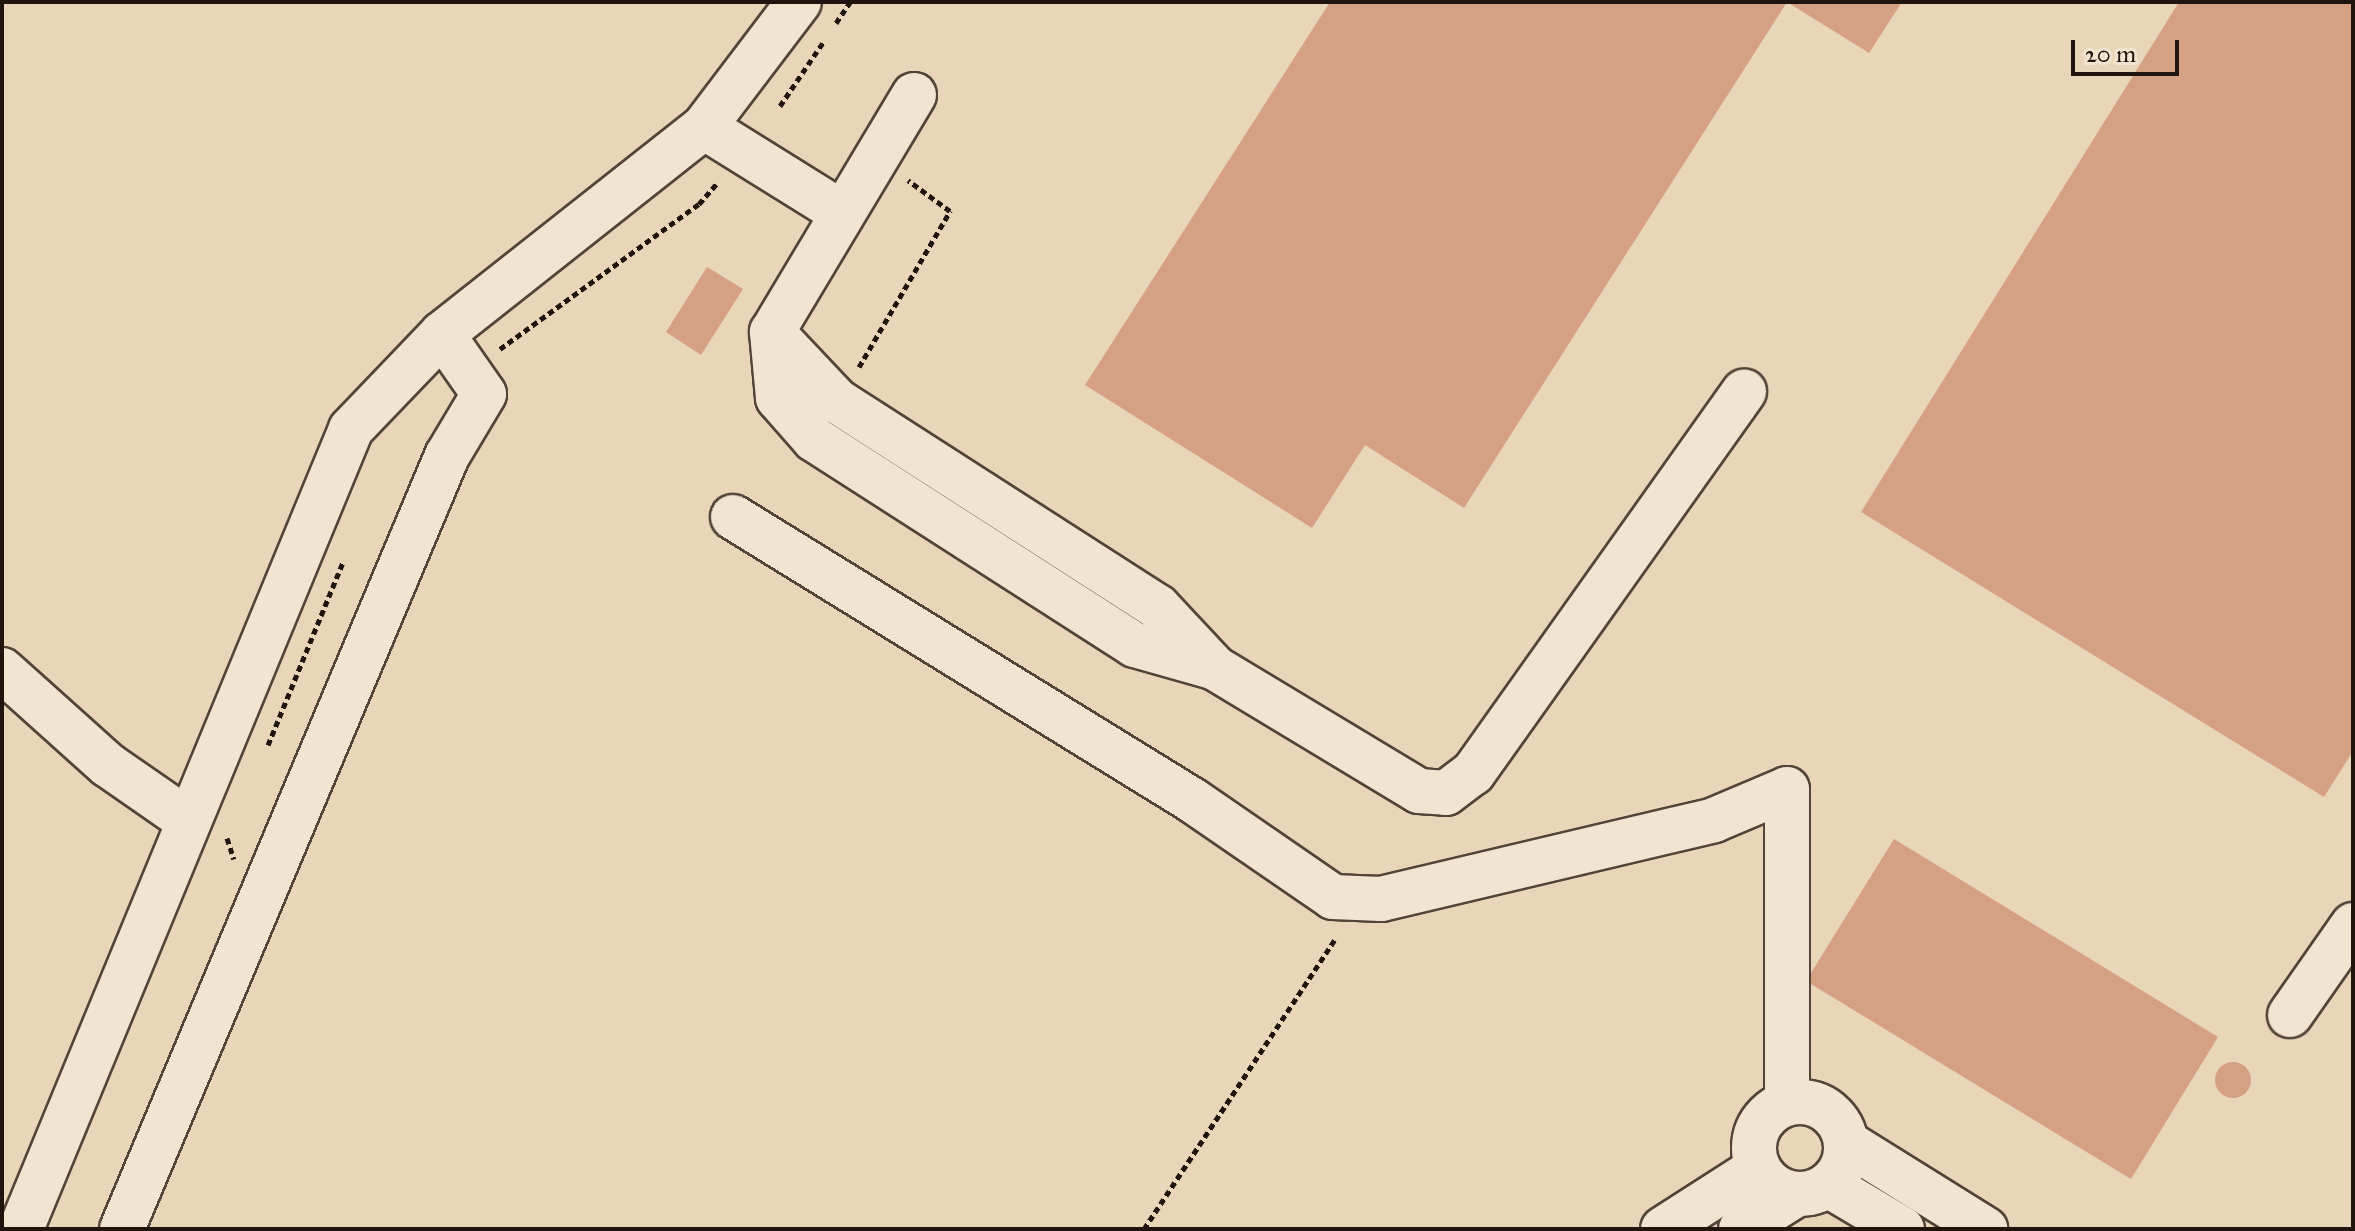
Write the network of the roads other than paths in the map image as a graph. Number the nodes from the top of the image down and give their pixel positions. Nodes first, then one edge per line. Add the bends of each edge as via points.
1 (799, 2) edge
2 (914, 95) dead end
3 (704, 127) junction
4 (842, 213) junction
5 (772, 332) junction
6 (442, 334) junction
7 (1744, 391) dead end
8 (733, 517) dead end
9 (1215, 668) junction
10 (2, 670) edge
11 (189, 821) junction
12 (2353, 925) edge
13 (2290, 1015) dead end
14 (1787, 1103) junction
15 (1847, 1143) junction
16 (1758, 1168) junction
17 (1812, 1190) junction
18 (21, 1229) edge
19 (122, 1229) edge
20 (1663, 1229) edge
21 (1741, 1229) edge
22 (1902, 1229) edge
23 (1985, 1229) edge

1 - 3 street
2 - 4 street
3 - 4 street
3 - 6 street
4 - 5 street
5 - 9 street via 837,401 1158,607
5 - 9 street via 778,398 814,439 1135,645
6 - 11 street via 351,429
6 - 19 street via 484,394 447,456
7 - 9 street via 1473,773 1446,793 1419,791
8 - 14 street via 1192,800 1333,897 1381,899 1669,831 1714,820 1787,789
10 - 11 street via 108,765
11 - 18 street
12 - 13 street
14 - 15 street via 1804,1102 1832,1114
14 - 16 street via 1761,1122 1754,1144
15 - 17 street via 1846,1159
15 - 23 street
16 - 17 street via 1781,1190
16 - 20 street
17 - 21 street
17 - 22 street

